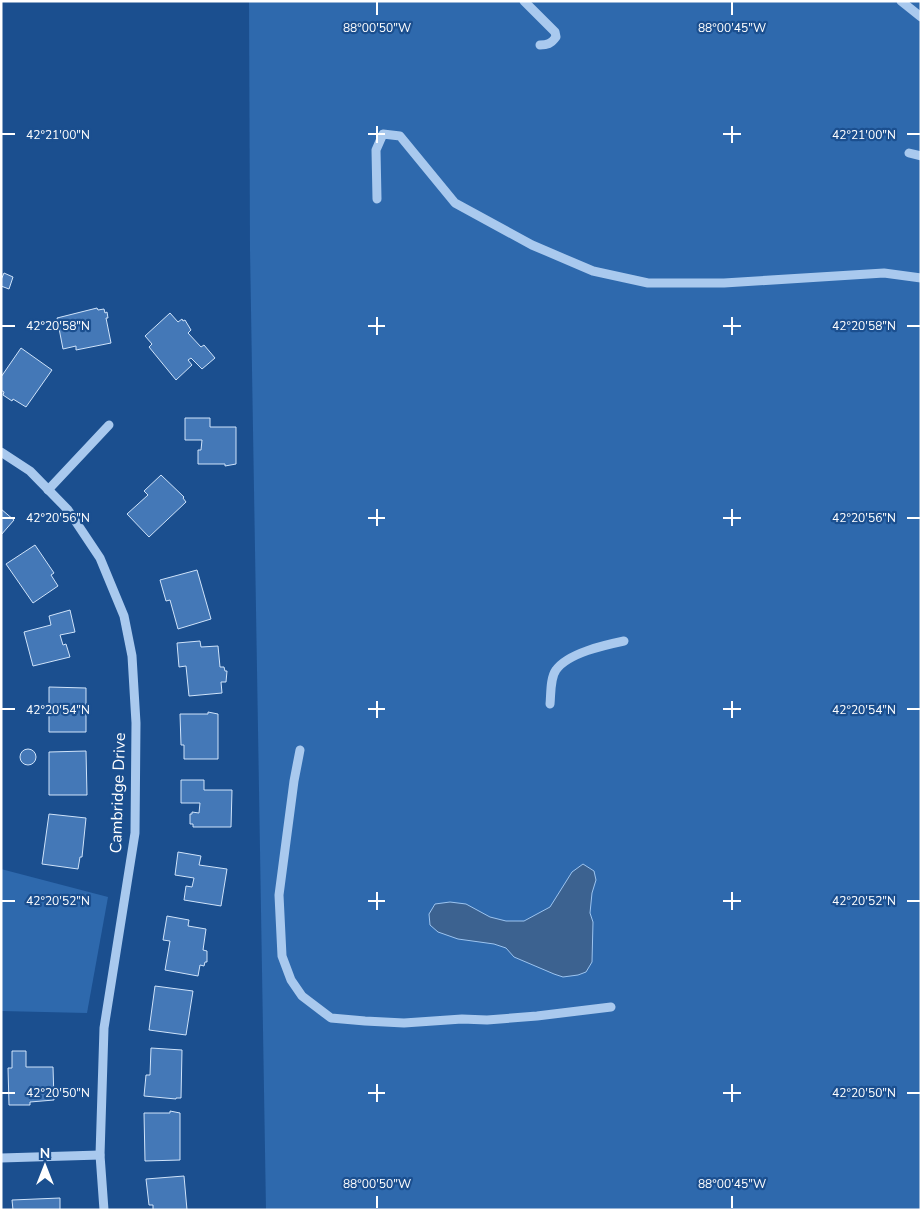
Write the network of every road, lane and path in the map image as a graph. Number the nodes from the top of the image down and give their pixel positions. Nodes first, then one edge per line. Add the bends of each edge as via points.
1 (524, 1) edge
2 (901, 1) edge
3 (921, 17) edge
4 (540, 45) dead end
5 (909, 153) dead end
6 (921, 156) edge
7 (377, 198) dead end
8 (921, 278) edge
9 (109, 424) dead end
10 (1, 452) edge
11 (48, 490) junction
12 (624, 640) dead end
13 (550, 704) dead end
14 (300, 750) dead end
15 (611, 1007) dead end
16 (100, 1155) junction
17 (1, 1158) edge
18 (104, 1210) edge

1 - 4 street via 555,32 553,41
2 - 3 street
5 - 6 street
7 - 8 street via 376,150 383,134 400,136 455,203 532,245 593,271 648,283 724,283 884,273
9 - 11 street
10 - 11 street, Cambridge Drive via 30,471
11 - 16 street, Cambridge Drive via 68,510 100,558 124,616 132,656 136,723 135,833 104,1028
12 - 13 street via 568,659 555,670
14 - 15 street via 279,895 282,956 291,980 302,996 331,1018 375,1022 487,1020
16 - 17 street
16 - 18 street, Cambridge Drive

